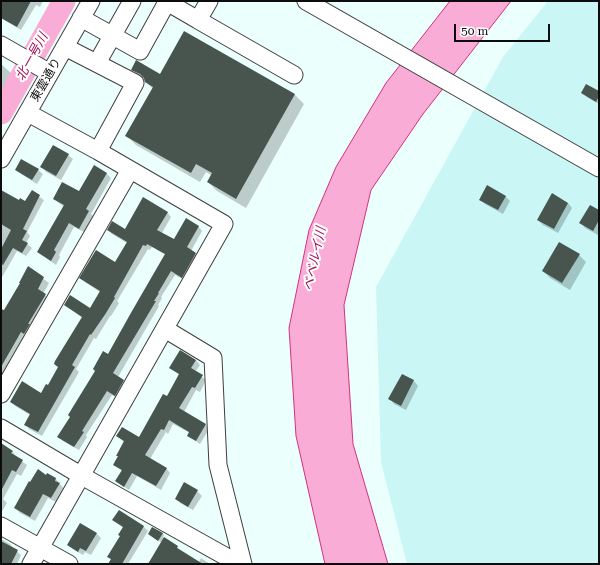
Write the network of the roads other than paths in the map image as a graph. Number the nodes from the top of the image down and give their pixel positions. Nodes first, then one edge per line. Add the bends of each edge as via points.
1 (91, 1) edge
2 (132, 1) edge
3 (209, 1) edge
4 (306, 1) edge
5 (81, 18) junction
6 (198, 20) junction
7 (112, 35) junction
8 (1, 45) edge
9 (65, 47) junction
10 (97, 63) junction
11 (50, 73) junction
12 (294, 75) dead end
13 (28, 113) junction
14 (98, 151) junction
15 (1, 160) edge
16 (599, 168) edge
17 (130, 170) junction
18 (165, 329) junction
19 (1, 394) edge
20 (1, 428) edge
21 (82, 476) junction
22 (1, 526) edge
23 (40, 548) junction
24 (31, 564) edge
25 (69, 564) edge
26 (239, 564) edge
27 (243, 564) edge

1 - 5 street, 東雲通り
2 - 7 street
3 - 6 street
4 - 16 street
5 - 7 street
5 - 9 street, 東雲通り
6 - 7 street via 167,2 140,51
6 - 12 street
7 - 10 street
8 - 11 street
9 - 10 street
9 - 11 street, 東雲通り
10 - 14 street via 135,83
11 - 13 street, 東雲通り
13 - 14 street
13 - 15 street, 東雲通り
14 - 17 street
17 - 18 street via 224,224
17 - 19 street
18 - 21 street
18 - 27 street via 213,358 218,465
20 - 21 street
21 - 23 street
21 - 26 street
22 - 23 street
23 - 24 street
23 - 25 street

